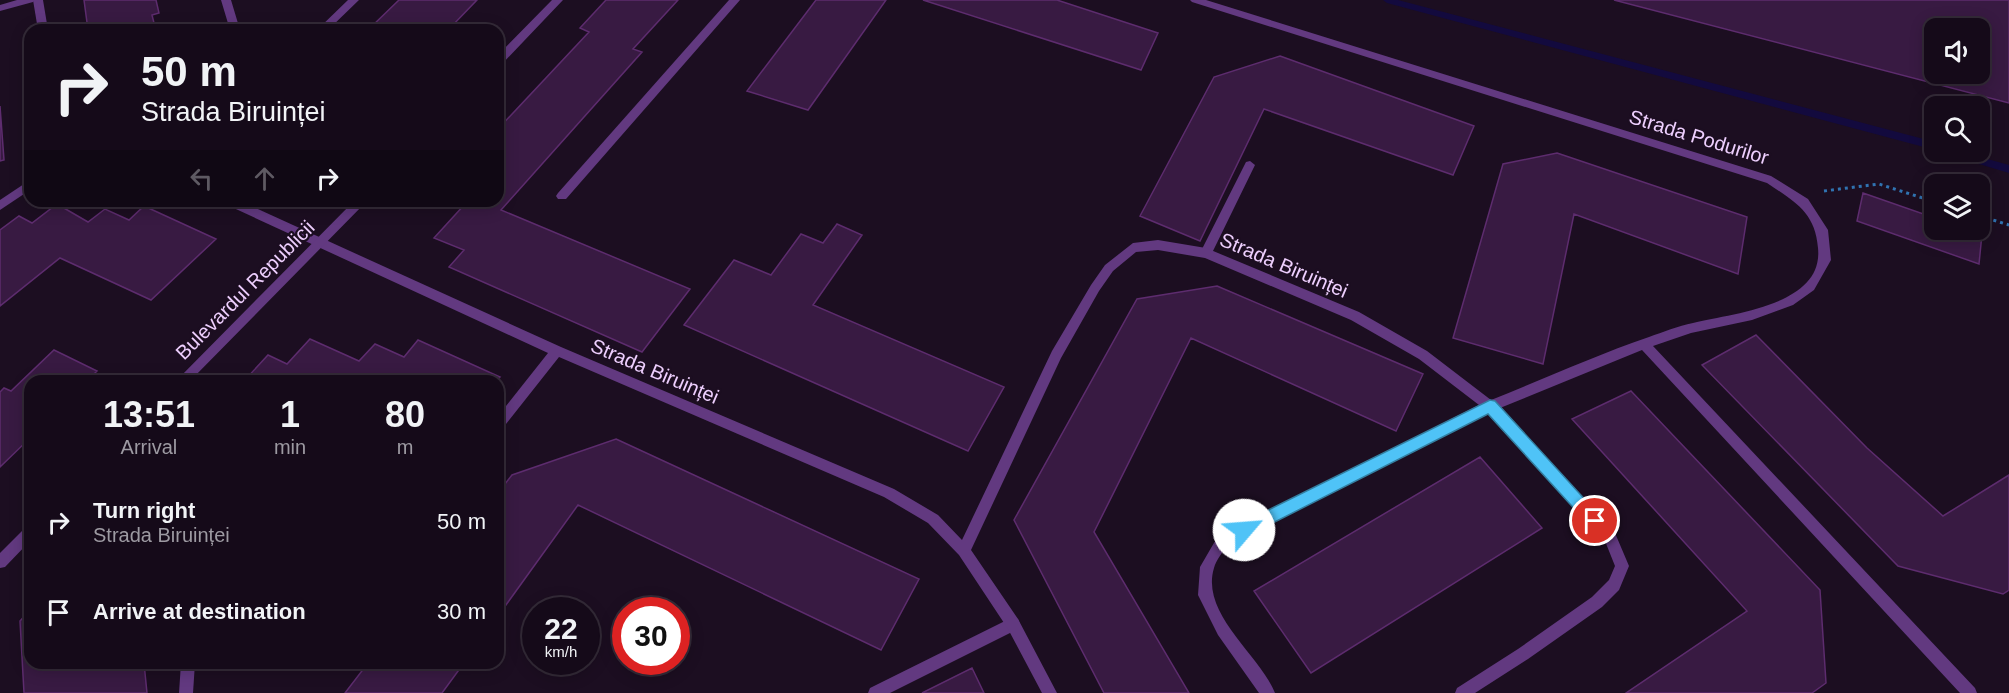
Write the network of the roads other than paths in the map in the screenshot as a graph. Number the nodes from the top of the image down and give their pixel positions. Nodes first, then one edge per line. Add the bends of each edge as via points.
1 (30, 0) edge
2 (38, 0) edge
3 (226, 0) edge
4 (354, 0) edge
5 (558, 0) edge
6 (735, 0) edge
7 (1195, 0) edge
8 (0, 8) edge
9 (42, 24) edge
10 (233, 24) edge
11 (328, 24) edge
12 (504, 55) edge
13 (1250, 165) dead end
14 (24, 188) edge
15 (562, 196) dead end
16 (0, 206) edge
17 (242, 207) edge
18 (355, 207) edge
19 (320, 243) junction
20 (1206, 253) junction
21 (1644, 344) junction
22 (557, 351) junction
23 (188, 375) edge
24 (1490, 406) junction
25 (504, 417) edge
26 (24, 538) edge
27 (964, 551) junction
28 (0, 562) edge
29 (1013, 624) junction
30 (188, 669) edge
31 (186, 693) edge
32 (875, 693) edge
33 (1050, 693) edge
34 (1268, 693) edge
35 (1462, 693) edge
36 (1970, 693) edge

1 - 8 street
2 - 9 street
3 - 10 street
4 - 11 street
5 - 12 street
6 - 15 street
7 - 21 street, Strada Podurilor via 1771,180 1804,202 1822,230 1825,260 1810,287 1789,302 1752,315 1691,328
13 - 20 street
14 - 16 street
17 - 19 street, Strada Biruinței
18 - 19 street, Bulevardul Republicii
19 - 22 street, Strada Biruinței
19 - 23 street, Bulevardul Republicii
20 - 24 street, Strada Biruinței via 1355,316 1423,355
20 - 27 street, Strada Biruinței via 1158,245 1133,248 1109,268 1056,355
21 - 24 street, Strada Podurilor
21 - 36 street
22 - 25 street
22 - 27 street, Strada Biruinței via 889,493 933,519
24 - 34 street via 1223,540 1207,567 1205,595 1223,630
24 - 35 street, Strada Biruinței via 1610,537 1622,566 1614,585 1597,602
26 - 28 street
27 - 29 street, Strada Biruinței
29 - 32 street
29 - 33 street, Strada Biruinței
30 - 31 street

